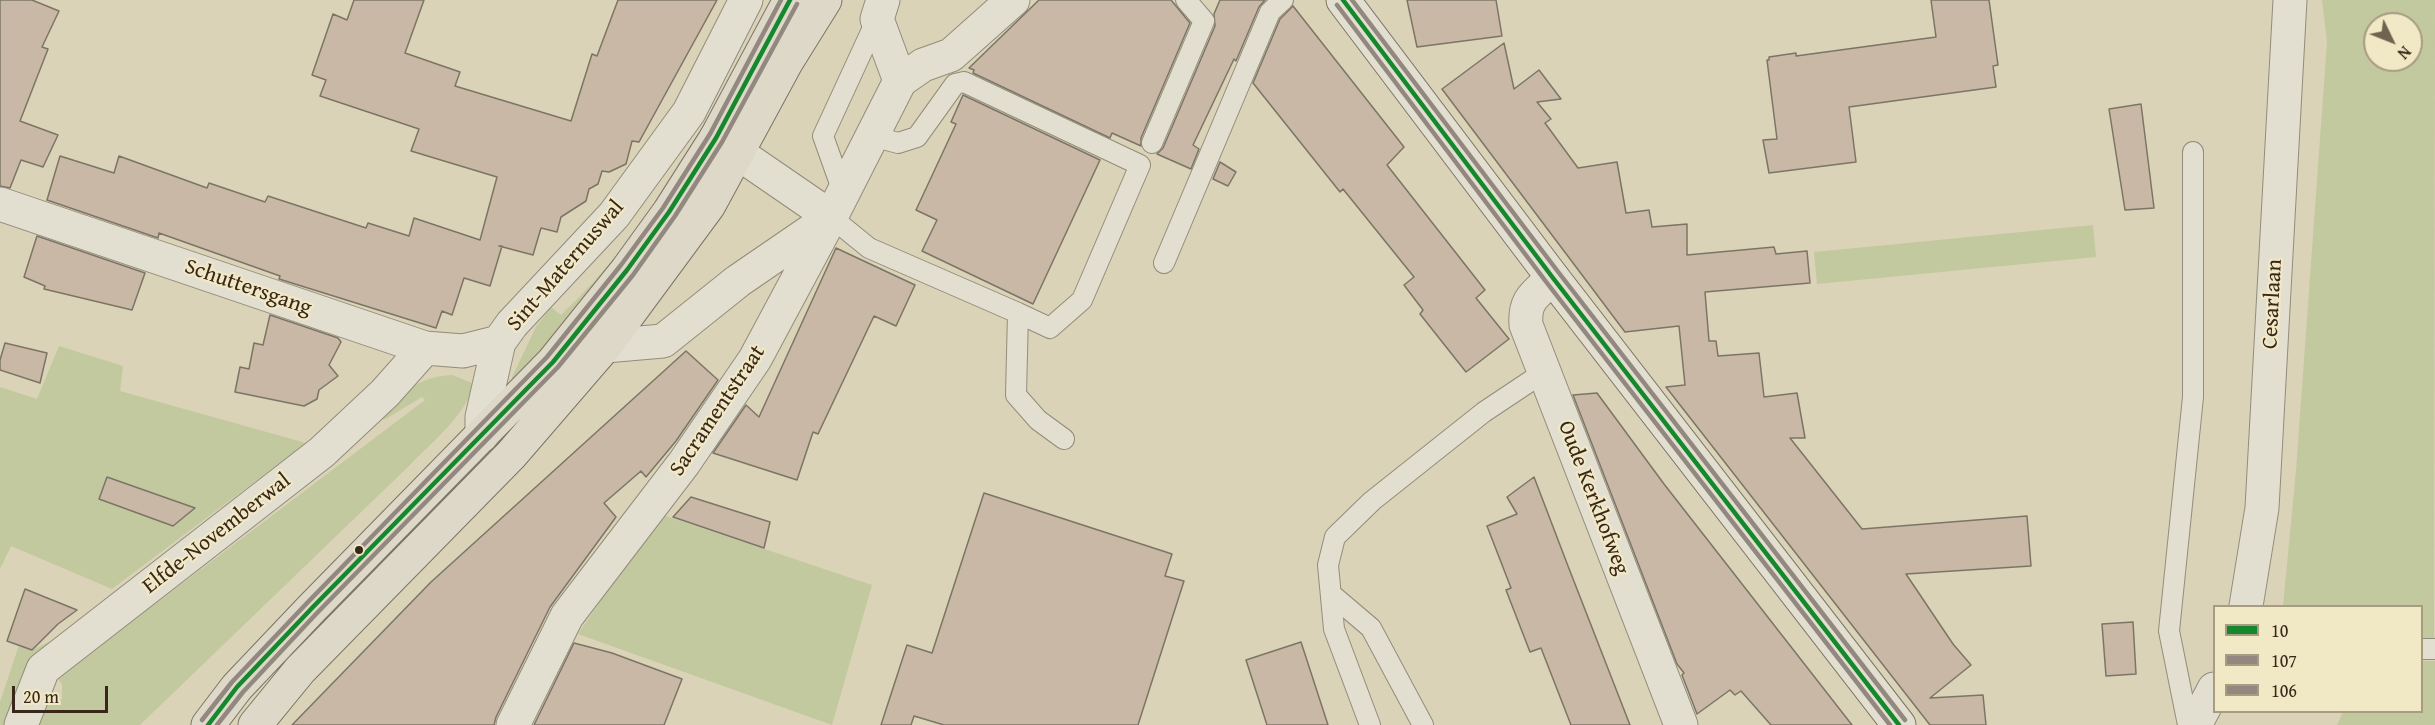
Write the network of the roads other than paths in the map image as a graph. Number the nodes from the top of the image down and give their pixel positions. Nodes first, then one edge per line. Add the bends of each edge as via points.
1 (746, 0) edge
2 (790, 0) edge
3 (825, 0) edge
4 (1013, 0) edge
5 (1186, 0) edge
6 (1283, 0) edge
7 (1343, 0) edge
8 (2290, 0) edge
9 (880, 9) edge
10 (900, 81) junction
11 (872, 136) junction
12 (1152, 143) dead end
13 (727, 146) junction
14 (2193, 152) dead end
15 (0, 204) edge
16 (837, 205) junction
17 (1164, 263) dead end
18 (1553, 278) junction
19 (1018, 313) junction
20 (499, 342) junction
21 (605, 346) junction
22 (425, 348) junction
23 (1544, 372) junction
24 (482, 435) junction
25 (1064, 439) dead end
26 (1331, 594) junction
27 (2246, 605) edge
28 (2213, 691) edge
29 (21, 725) edge
30 (208, 725) edge
31 (255, 725) edge
32 (513, 725) edge
33 (1370, 725) edge
34 (1423, 725) edge
35 (1681, 725) edge
36 (1899, 725) edge
37 (2188, 725) edge
38 (2195, 725) edge

1 - 20 street, Sint-Maternuswal via 688,112 614,215
2 - 13 main road, Sint-Maternuswal
3 - 13 main road, Sint-Maternuswal
4 - 10 street via 951,55 923,65
5 - 12 lane via 1204,21
6 - 17 lane via 1270,12
7 - 18 street
8 - 27 street, Cesarlaan via 2262,508
9 - 10 street
9 - 16 lane via 823,136
10 - 11 street, Sacramentstraat
11 - 16 street, Sacramentstraat
11 - 19 lane via 898,143 917,137 955,84 964,82 1140,165 1082,300 1050,328
13 - 16 street
13 - 21 main road, Sint-Maternuswal via 709,205
13 - 24 main road, Sint-Maternuswal via 669,213 553,362
14 - 37 lane via 2193,397 2169,632
15 - 22 street, Schuttersgang
16 - 19 lane via 869,248
16 - 21 street via 663,341
16 - 32 street, Sacramentstraat via 755,359 684,464 567,616
18 - 23 street, Oude Kerkhofweg via 1525,310 1526,325
18 - 36 street
19 - 25 lane via 1016,395 1038,420
20 - 22 street, Schuttersgang via 463,351
20 - 24 street, Sint-Maternuswal via 482,417
21 - 31 main road via 511,454 300,670
22 - 29 street, Elfde-Novemberwal via 385,393 322,452 43,669
23 - 26 lane via 1484,412 1371,501 1335,537 1328,565
23 - 35 street, Oude Kerkhofweg
24 - 30 main road via 398,517 237,687
26 - 33 lane via 1334,629
26 - 34 lane via 1371,628
28 - 38 street

